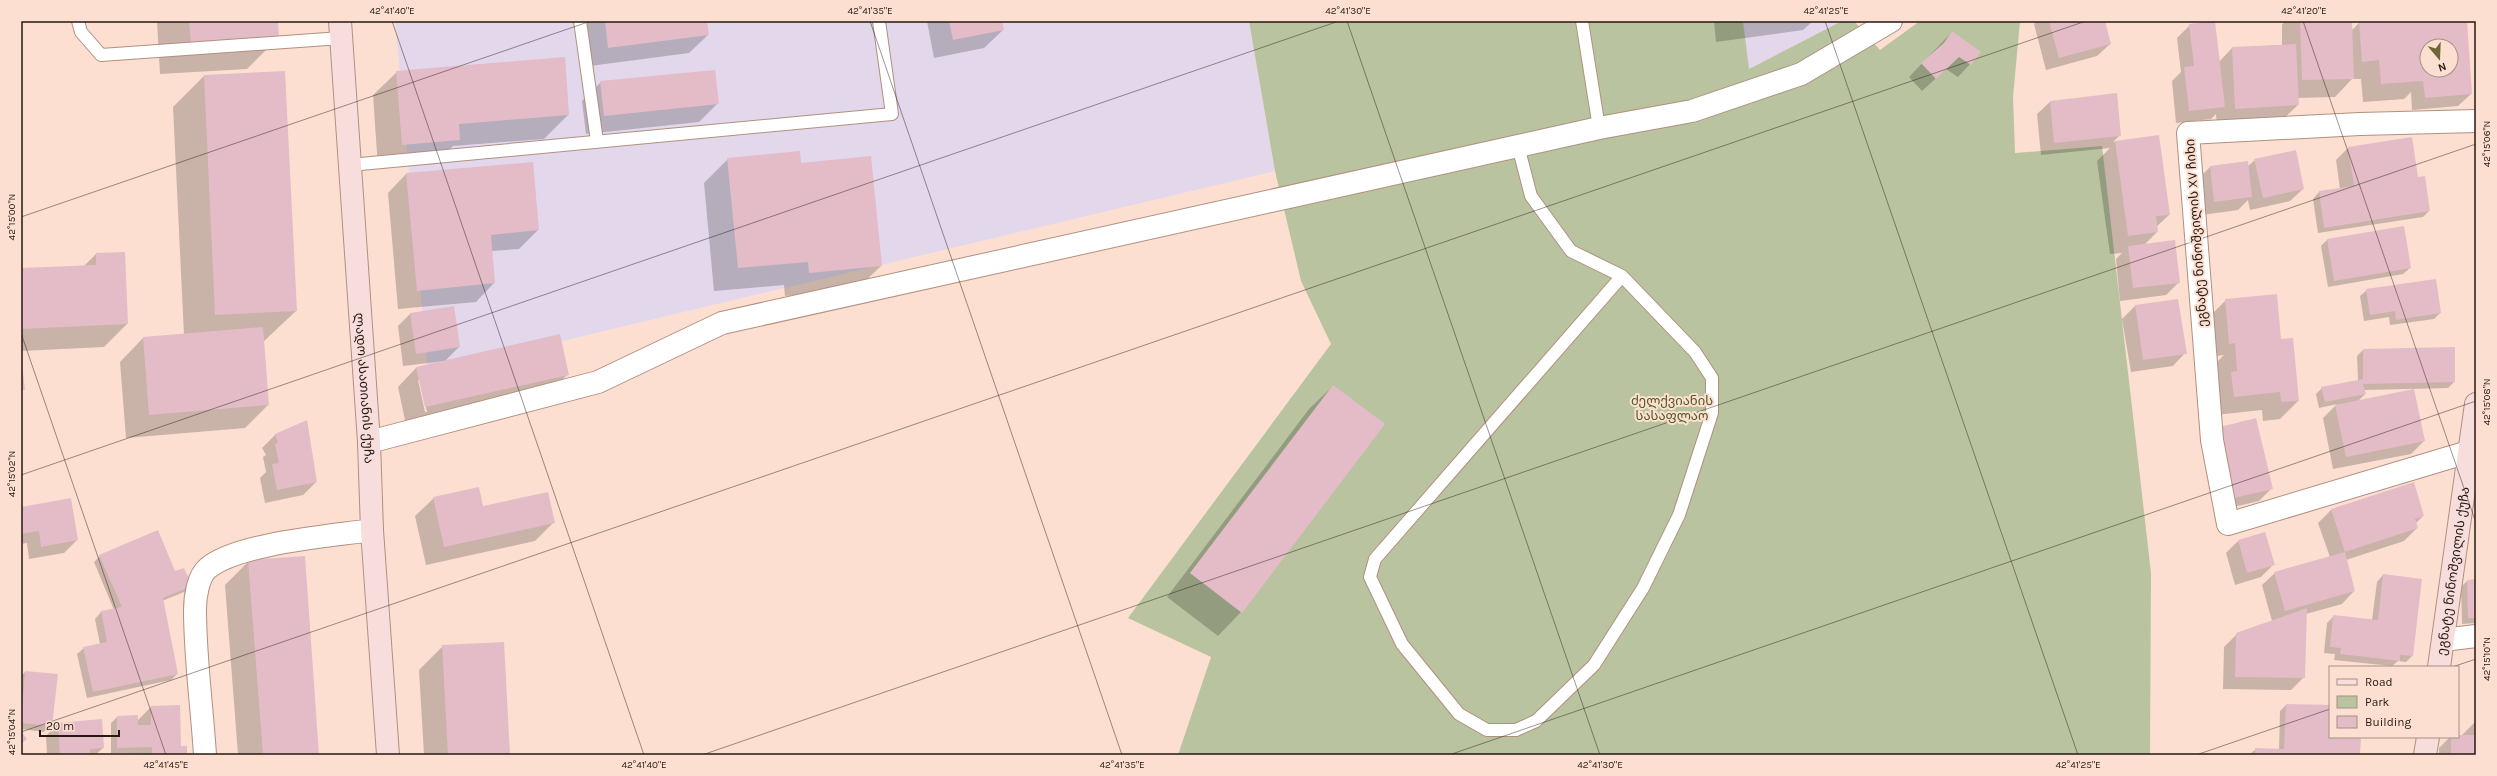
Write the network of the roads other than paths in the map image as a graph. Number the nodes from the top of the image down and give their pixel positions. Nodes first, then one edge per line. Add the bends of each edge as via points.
1 (78, 21) edge
2 (580, 21) edge
3 (879, 21) edge
4 (1582, 21) edge
5 (1890, 21) edge
6 (340, 29) edge
7 (2476, 121) edge
8 (1600, 128) junction
9 (597, 142) junction
10 (1518, 146) junction
11 (350, 165) junction
12 (1622, 276) junction
13 (2476, 404) edge
14 (369, 442) junction
15 (2468, 452) junction
16 (372, 530) junction
17 (2476, 636) edge
18 (2443, 640) junction
19 (2439, 666) edge
20 (2428, 738) edge
21 (205, 755) edge
22 (388, 755) edge
23 (2425, 755) edge

1 - 6 lane via 81,32 101,55
2 - 9 lane
3 - 9 lane via 892,114
4 - 8 lane
5 - 8 street via 1801,74 1692,111
6 - 11 main road, ლადო ასათიანის ქუჩა
7 - 15 street, ეგნატე ნინოშვილის XV ჩიხი via 2188,133 2212,440 2228,524
8 - 10 street
9 - 11 lane
10 - 12 lane via 1531,196 1571,251
10 - 14 street via 722,322 598,382
11 - 14 main road, ლადო ასათიანის ქუჩა
12 - 12 lane via 1695,352 1712,378 1712,413 1679,515 1643,588 1594,666 1536,721 1516,730 1487,730 1459,714 1402,644 1370,578 1375,559
13 - 15 main road, ეგნატე ნინოშვილის ქუჩა
14 - 16 main road, ლადო ასათიანის ქუჩა
15 - 18 main road, ეგნატე ნინოშვილის ქუჩა
16 - 21 street via 251,548 224,557 207,568 199,583 195,609
16 - 22 main road, ლადო ასათიანის ქუჩა
17 - 18 street
18 - 19 main road, ეგნატე ნინოშვილის ქუჩა
20 - 23 main road

